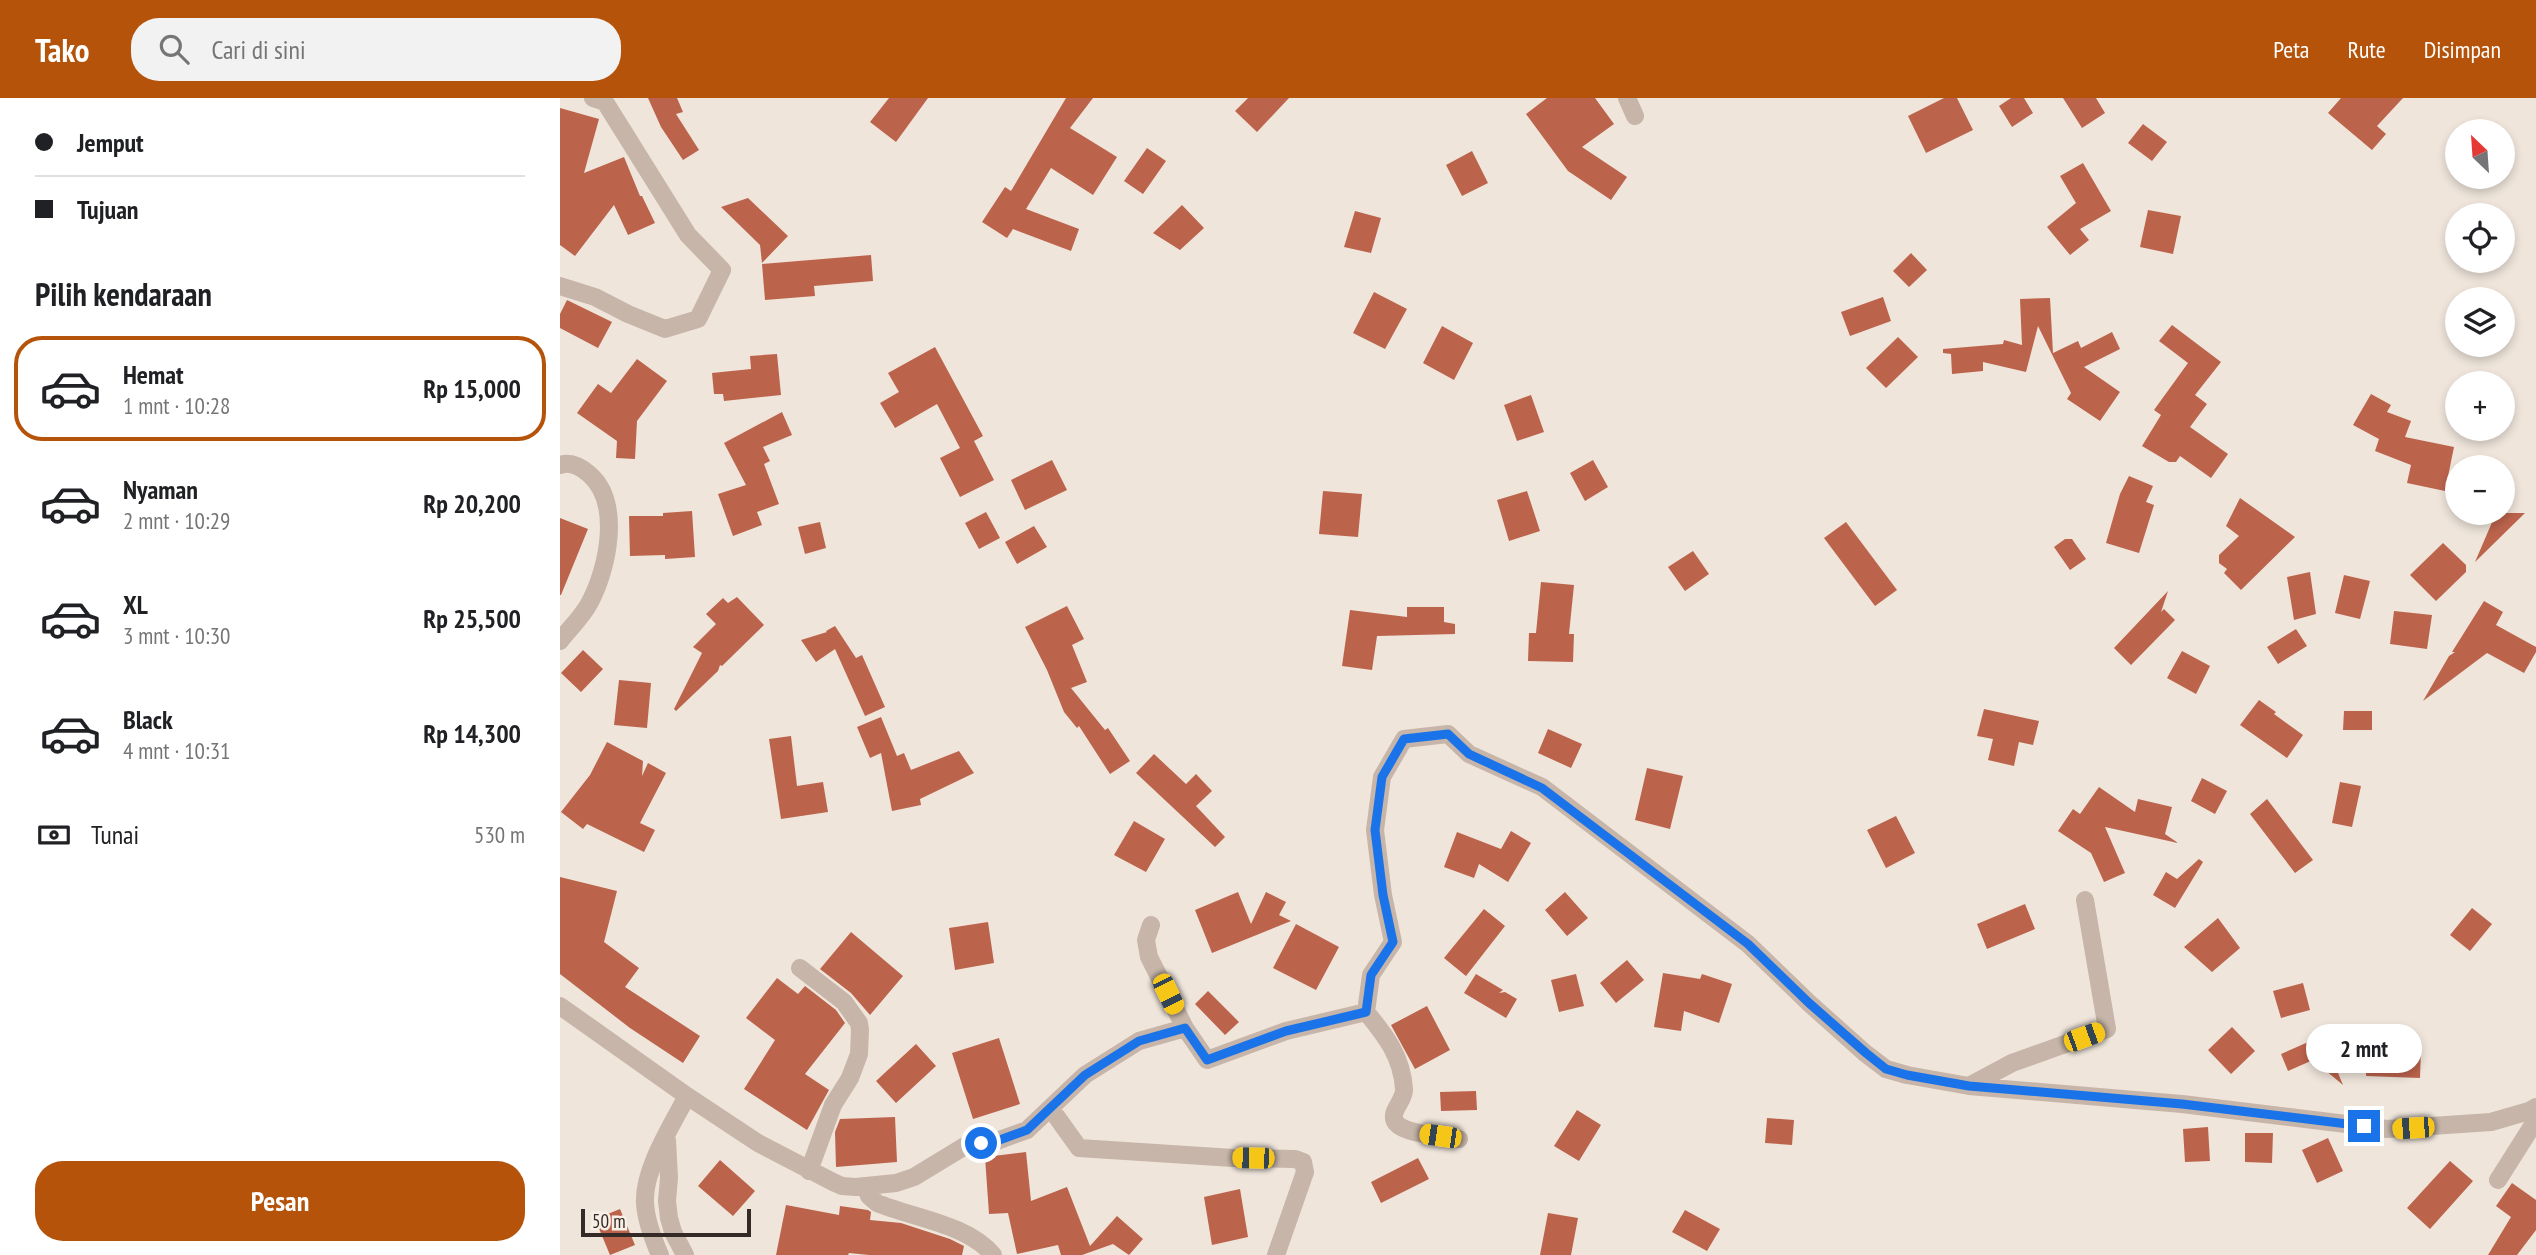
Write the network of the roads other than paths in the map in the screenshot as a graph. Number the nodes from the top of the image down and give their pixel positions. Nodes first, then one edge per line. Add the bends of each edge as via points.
1 (593, 98) edge
2 (1627, 98) edge
3 (1634, 116) dead end
4 (560, 286) edge
5 (560, 465) edge
6 (560, 641) edge
7 (2085, 900) dead end
8 (1151, 925) dead end
9 (800, 968) dead end
10 (560, 1006) edge
11 (1366, 1012) junction
12 (1185, 1028) junction
13 (1969, 1086) junction
14 (687, 1096) junction
15 (2536, 1107) edge
16 (1051, 1109) junction
17 (2536, 1120) edge
18 (667, 1137) junction
19 (1459, 1139) dead end
20 (808, 1171) junction
21 (2498, 1180) dead end
22 (865, 1186) junction
23 (660, 1255) edge
24 (685, 1255) edge
25 (993, 1255) edge
26 (1276, 1255) edge

1 - 4 street via 605,102 688,235 722,270 698,319 665,328
2 - 3 street
5 - 6 street via 580,466 595,479 605,493 610,527 602,572 589,603
7 - 13 street via 2107,1029 2012,1063
8 - 12 street via 1146,940 1149,957
9 - 20 street via 844,1002 860,1030 859,1054
10 - 14 street
11 - 12 street via 1286,1031 1207,1060
11 - 13 street via 1371,975 1393,942 1375,830 1382,777 1404,739 1448,734 1469,754 1542,788 1748,944 1886,1069
11 - 19 street via 1393,1047 1402,1070 1405,1092 1395,1110 1396,1123 1404,1129
12 - 16 street via 1139,1041 1085,1075
13 - 15 street via 2182,1104 2387,1129 2491,1122
14 - 18 street
14 - 20 street
16 - 22 street via 1027,1130 965,1146 915,1177
16 - 26 street via 1079,1148 1303,1162 1305,1172
17 - 21 street
18 - 23 street via 652,1169 645,1203
18 - 24 street via 669,1218
20 - 22 street via 842,1186
22 - 25 street via 877,1203 969,1234

